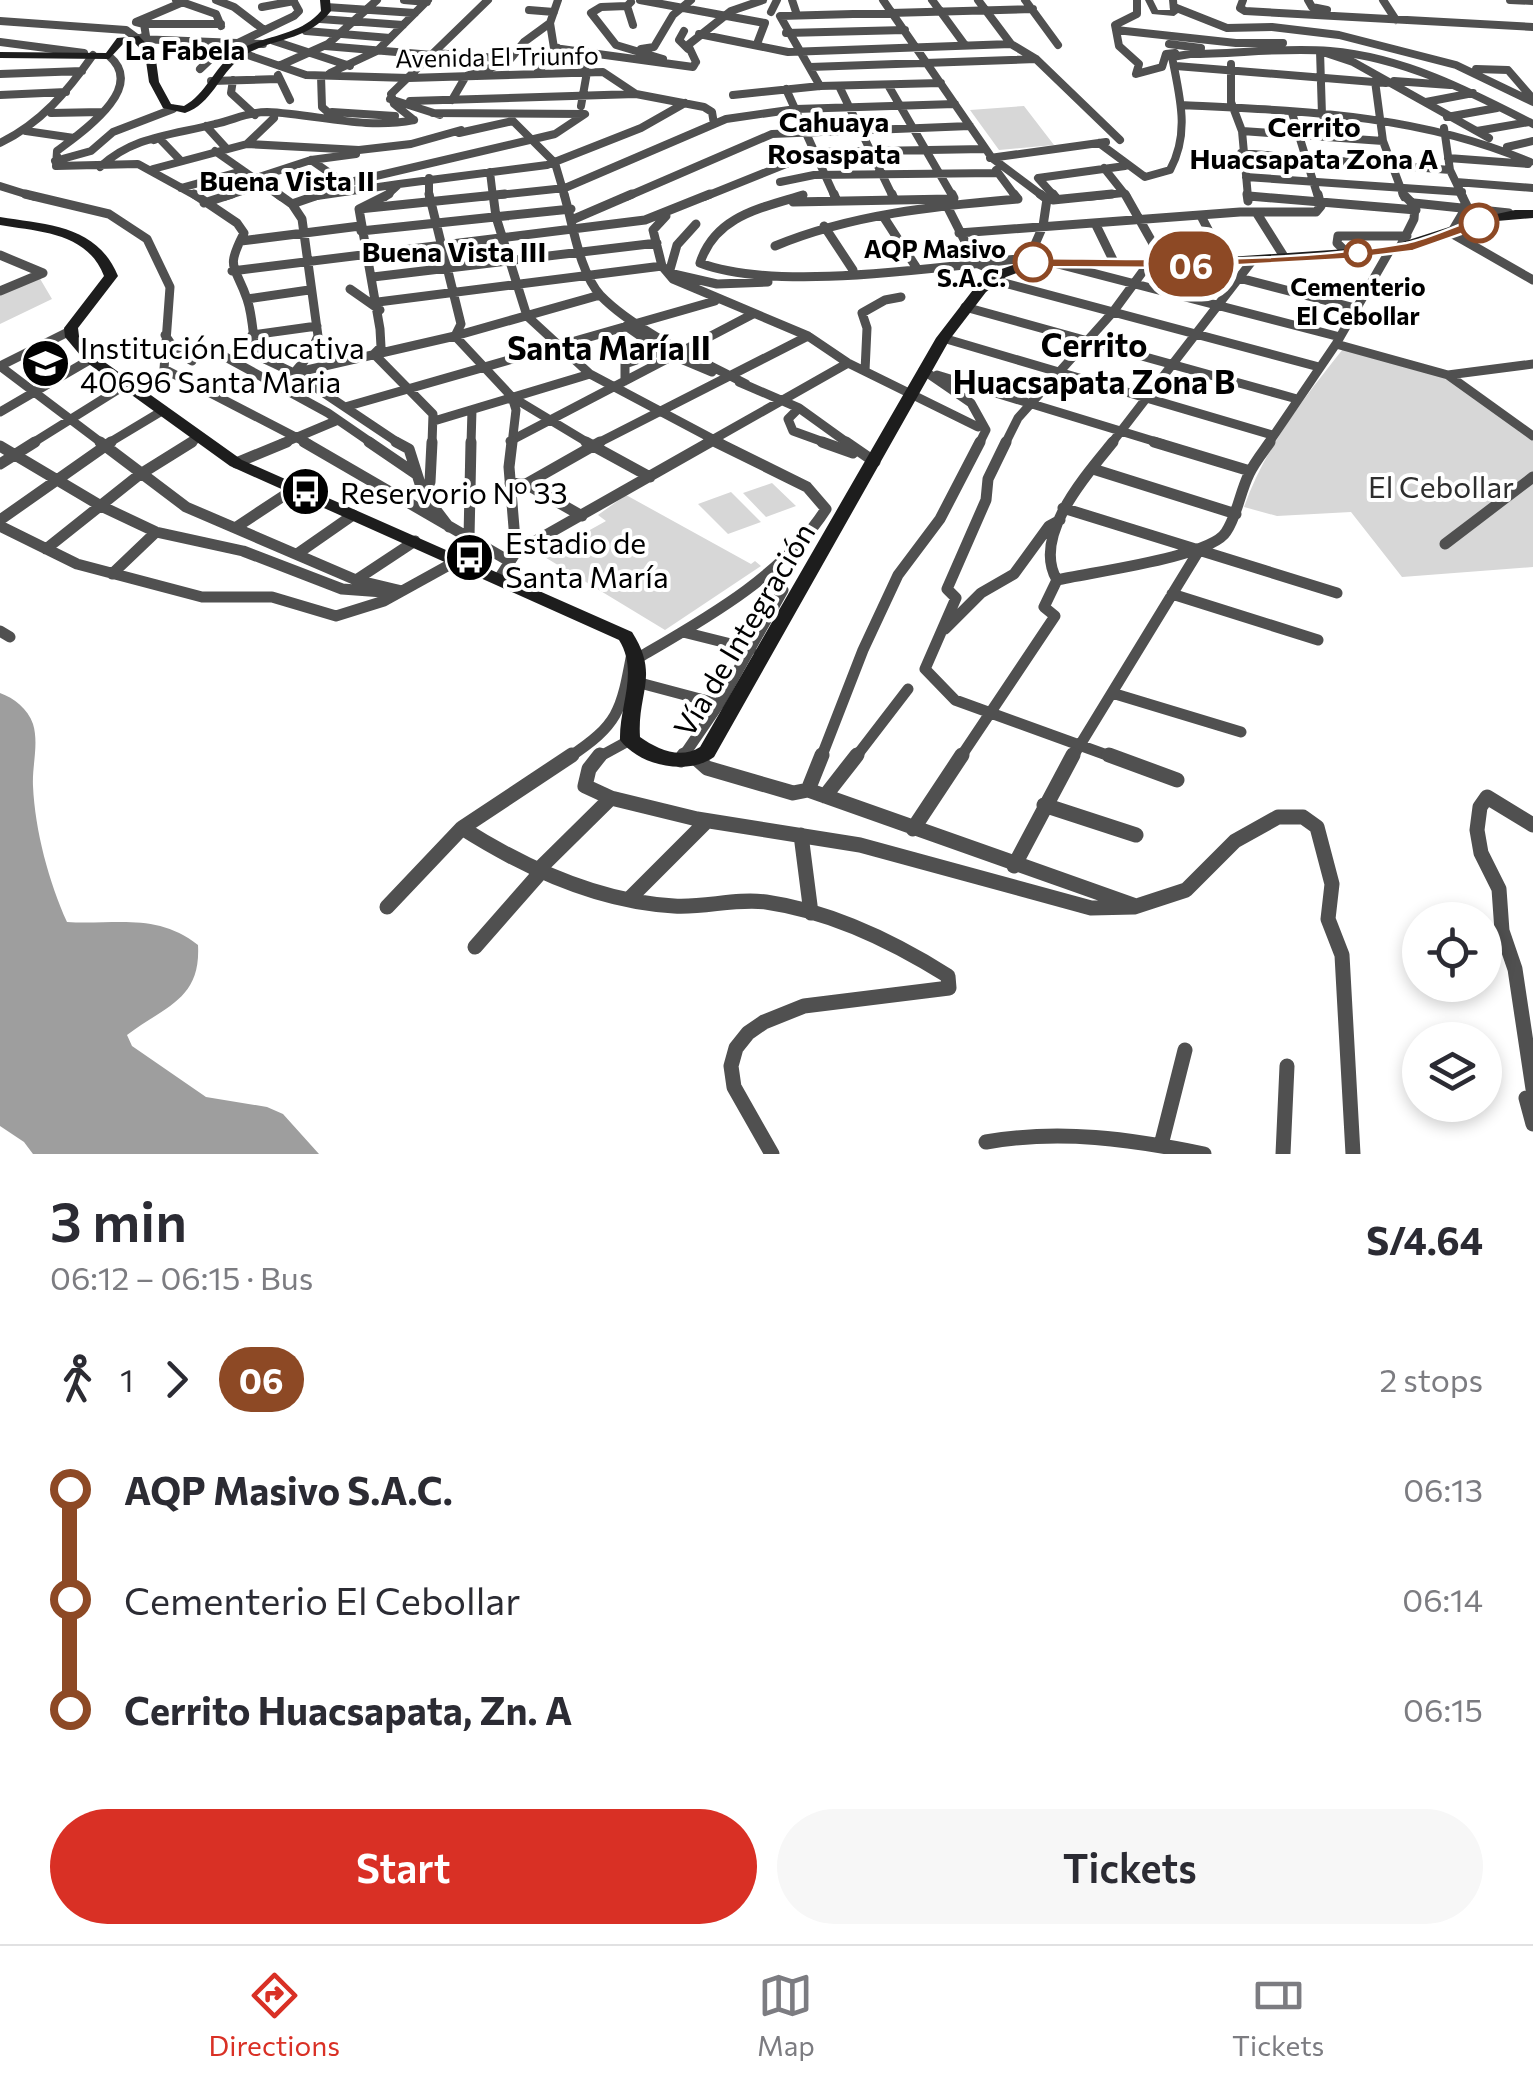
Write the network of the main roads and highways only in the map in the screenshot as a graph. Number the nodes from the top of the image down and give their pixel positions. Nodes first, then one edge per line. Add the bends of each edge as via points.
1 (324, 2) edge
2 (0, 55) edge
3 (1533, 214) edge
4 (0, 221) edge

1 - 2 main road via 320,19 301,33 241,47 199,104 177,110 154,82 150,53 138,39 124,35 110,56
3 - 4 main road, Vía de Integración via 1509,214 1348,254 1186,264 1036,260 997,277 943,338 707,752 690,760 643,750 630,740 640,683 636,653 623,634 508,564 460,559 291,491 198,438 91,359 70,331 110,280 94,247 69,234

